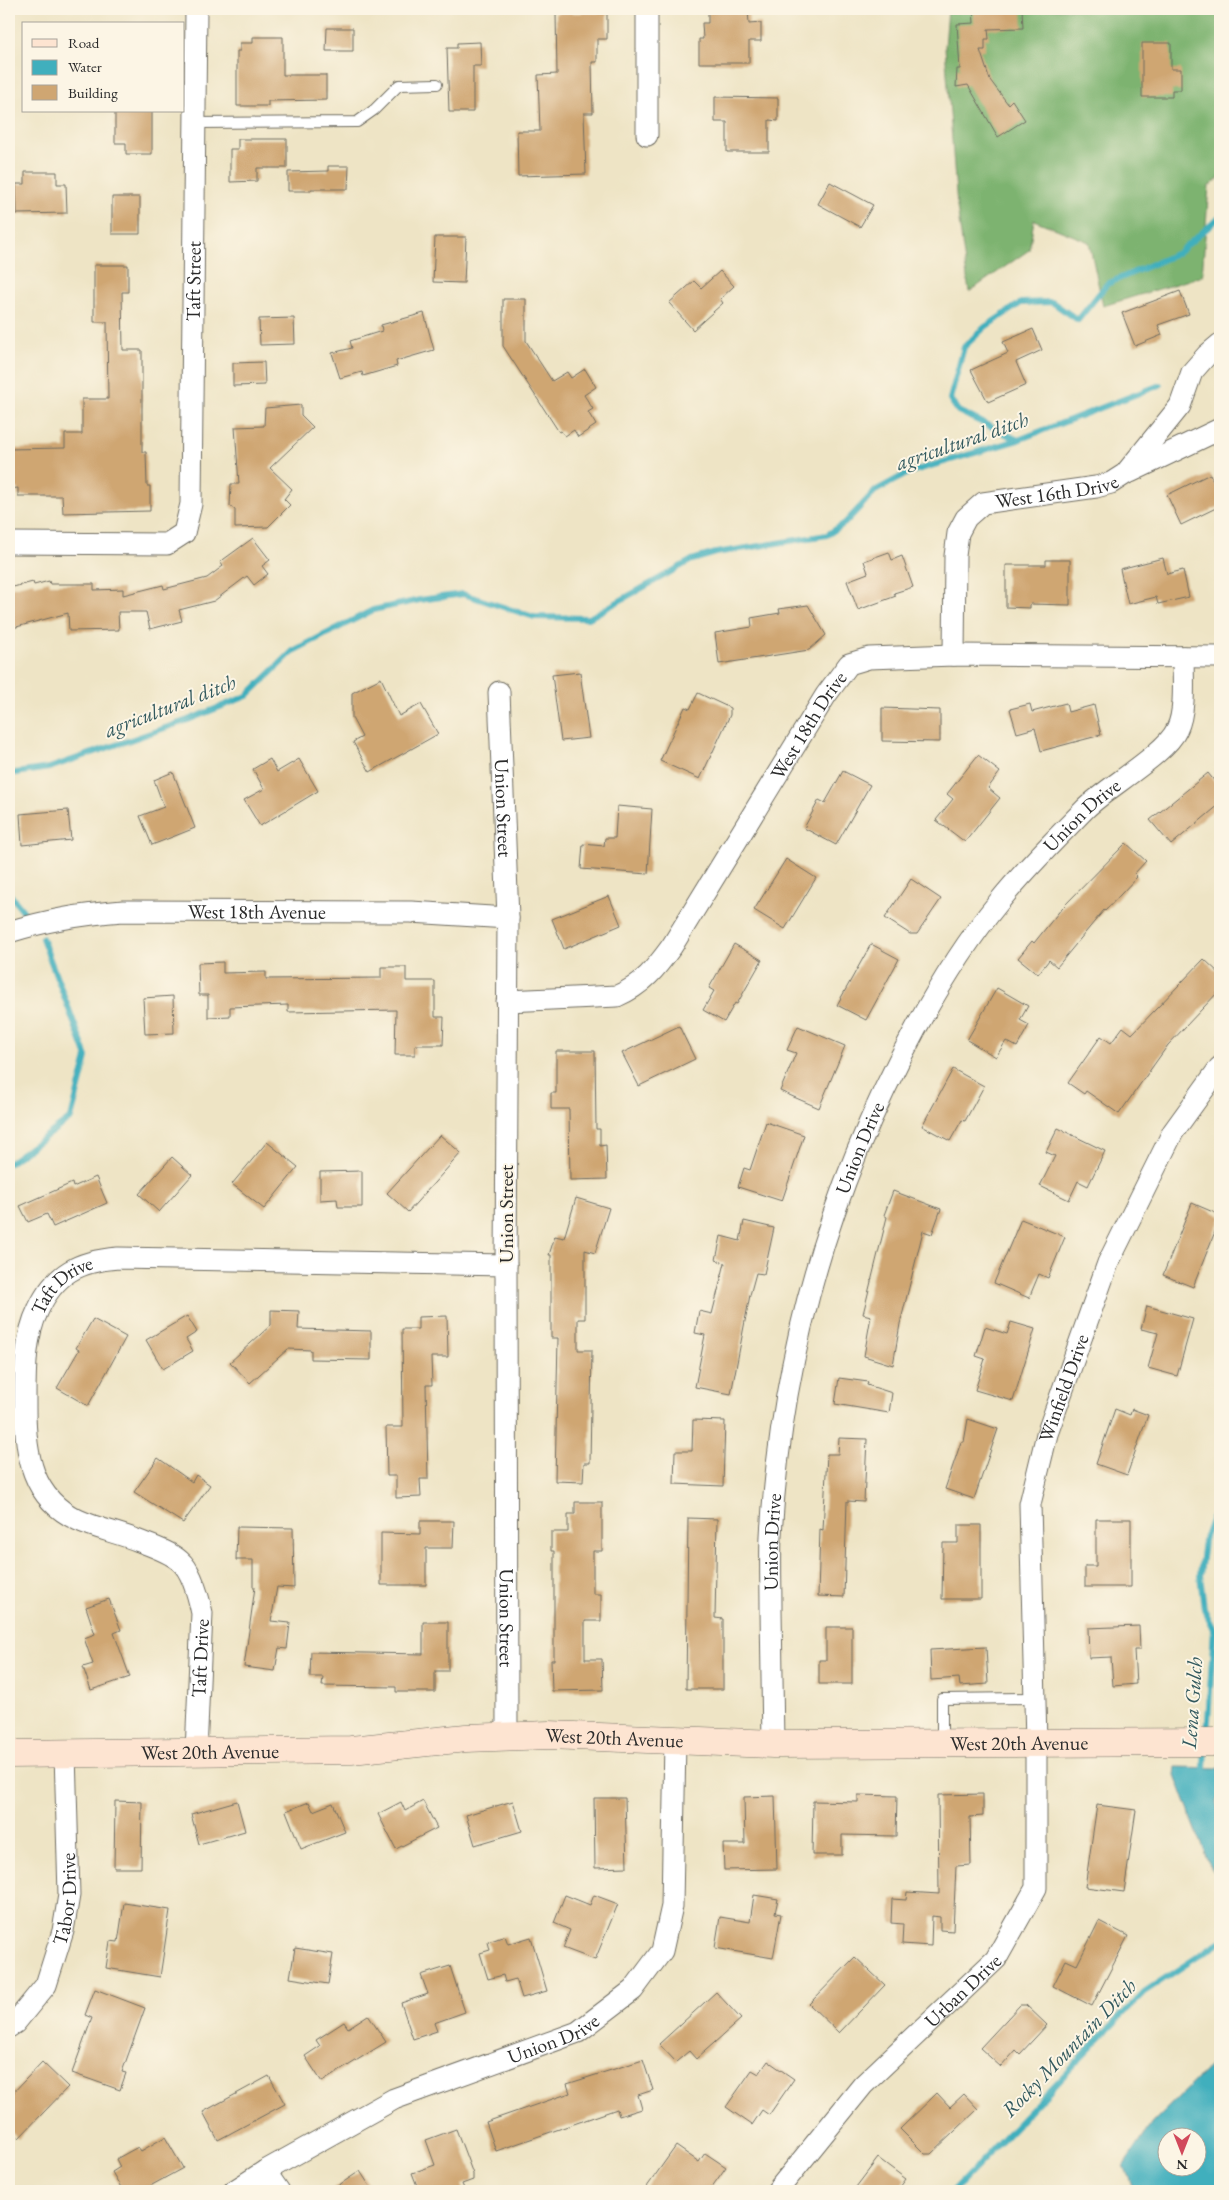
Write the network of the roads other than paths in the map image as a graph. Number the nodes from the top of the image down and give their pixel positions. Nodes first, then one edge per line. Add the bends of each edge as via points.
1 (196, 9) edge
2 (647, 9) edge
3 (437, 84) dead end
4 (195, 123) junction
5 (647, 135) dead end
6 (1216, 354) edge
7 (1220, 429) edge
8 (1126, 474) junction
9 (9, 544) edge
10 (954, 656) junction
11 (1184, 657) junction
12 (1220, 657) edge
13 (499, 692) dead end
14 (508, 918) junction
15 (9, 932) edge
16 (507, 1001) junction
17 (1220, 1067) edge
18 (506, 1265) junction
19 (1035, 1698) junction
20 (507, 1736) junction
21 (675, 1741) junction
22 (1036, 1742) junction
23 (1220, 1742) edge
24 (942, 1743) junction
25 (772, 1744) junction
26 (196, 1752) junction
27 (9, 1754) edge
28 (65, 1754) junction
29 (9, 2027) edge
30 (266, 2171) junction
31 (234, 2191) edge
32 (279, 2191) edge
33 (777, 2191) edge

1 - 4 street, Taft Street
2 - 5 street
3 - 4 lane via 399,85 357,122
4 - 9 street, Taft Street via 191,504 184,532 168,544
6 - 8 street, West 16th Drive via 1192,372 1180,406
7 - 8 street
8 - 10 street, West 16th Drive via 1096,487 983,503 966,518 958,532 955,556
10 - 11 street, West 18th Drive
10 - 16 street, West 18th Drive via 869,658 849,664 826,695 672,946 647,979 617,996
11 - 12 street, West 18th Drive
11 - 25 street, Union Drive via 1182,706 1177,730 1162,748 1088,806 999,902 956,962 915,1030 873,1112 837,1204 805,1304 778,1455 771,1539
13 - 14 street, Union Street
14 - 15 street, West 18th Avenue via 411,912 123,911 75,915
14 - 16 street, Union Street
16 - 18 street, Union Street
17 - 19 street, Winfield Drive via 1173,1132 1108,1263 1047,1434 1030,1504
18 - 20 street, Union Street
18 - 26 street, Taft Drive via 118,1258 94,1260 75,1268 46,1293 36,1314 25,1375 25,1421 36,1479 46,1497 58,1509 156,1548 181,1562 198,1596 202,1613
19 - 22 street, Winfield Drive
19 - 24 lane via 942,1699
20 - 21 street, West 20th Avenue via 587,1735
20 - 26 street, West 20th Avenue via 350,1750
21 - 25 street, West 20th Avenue
21 - 30 street, Union Drive via 672,1906 662,1951 633,1990 578,2032 394,2099
22 - 23 street, West 20th Avenue
22 - 24 street, West 20th Avenue
22 - 33 street, Urban Drive via 1036,1888 996,1958 863,2085
24 - 25 street, West 20th Avenue
26 - 28 street, West 20th Avenue
27 - 28 street, West 20th Avenue
28 - 29 street, Tabor Drive via 69,1895 62,1931 46,1985
30 - 31 street, Union Drive
30 - 32 street

